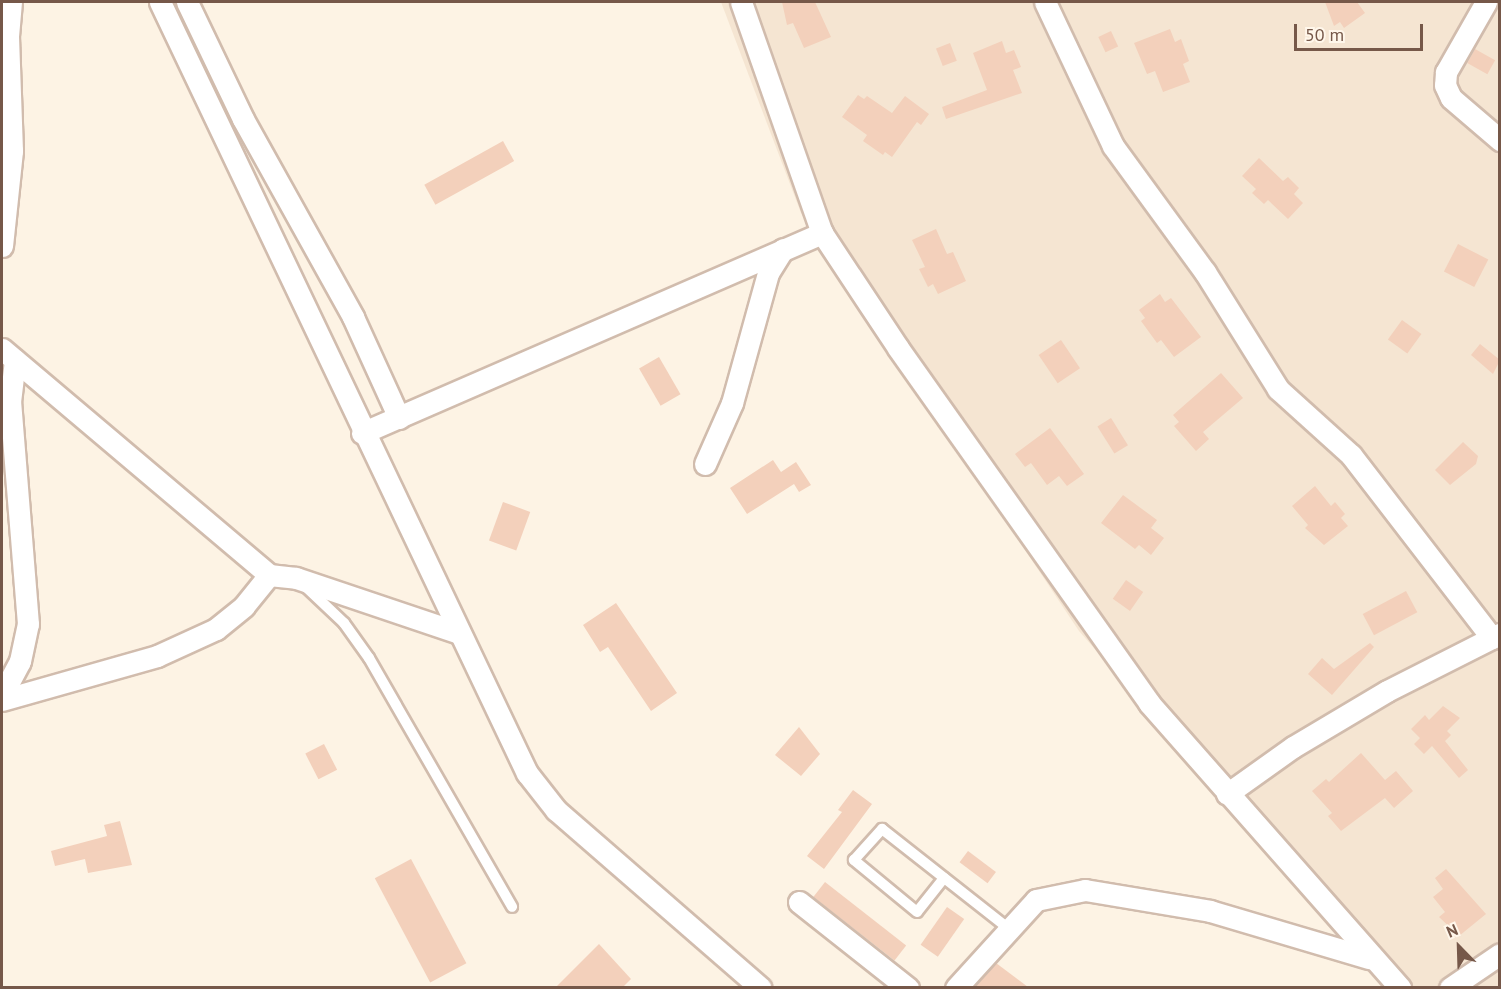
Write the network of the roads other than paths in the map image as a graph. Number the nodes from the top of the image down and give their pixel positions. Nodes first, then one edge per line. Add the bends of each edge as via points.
1 (11, 2) edge
2 (160, 2) edge
3 (187, 2) edge
4 (741, 2) edge
5 (1045, 2) edge
6 (1486, 2) edge
7 (1500, 140) edge
8 (822, 233) junction
9 (2, 246) edge
10 (783, 249) junction
11 (8, 354) edge
12 (399, 418) junction
13 (362, 433) junction
14 (705, 464) dead end
15 (269, 575) junction
16 (296, 578) junction
17 (459, 633) junction
18 (1496, 636) edge
19 (2, 694) edge
20 (2, 700) edge
21 (1227, 794) junction
22 (944, 878) junction
23 (799, 903) dead end
24 (512, 907) dead end
25 (1008, 928) junction
26 (1500, 954) edge
27 (1372, 958) junction
28 (760, 987) edge
29 (908, 987) edge
30 (956, 987) edge
31 (1400, 987) edge
32 (1450, 987) edge

1 - 9 street via 8,36 12,151
2 - 13 street
3 - 12 street via 243,119 353,317
4 - 8 street
5 - 18 street via 1113,146 1205,272 1278,389 1351,455
6 - 7 street via 1446,72 1445,85 1451,98
8 - 10 street
8 - 21 street via 1095,631
10 - 12 street
10 - 14 street via 768,273 732,403
11 - 15 street
11 - 19 street via 28,624 20,662
12 - 13 street
13 - 17 street
15 - 16 street
15 - 20 street via 244,606 216,629 157,656
16 - 17 street
16 - 24 lane via 344,623 369,658
17 - 28 street via 527,773 541,793
18 - 21 street via 1387,690 1293,747
21 - 27 street
22 - 22 lane via 917,912 854,860 880,828
22 - 25 lane
23 - 29 street
25 - 27 street via 1036,900 1084,890 1210,911
25 - 30 street
26 - 32 street
27 - 31 street

